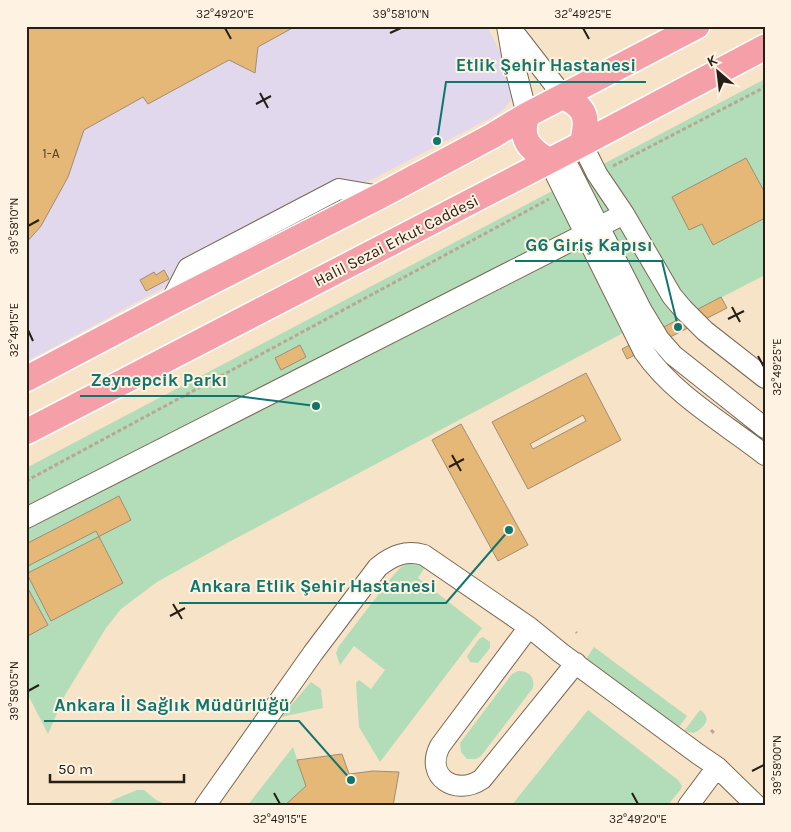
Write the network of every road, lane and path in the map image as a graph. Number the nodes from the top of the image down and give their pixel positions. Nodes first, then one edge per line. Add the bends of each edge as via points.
1 (508, 26) edge
2 (697, 26) edge
3 (765, 47) edge
4 (765, 87) edge
5 (564, 97) junction
6 (527, 115) junction
7 (564, 153) junction
8 (597, 174) junction
9 (565, 191) junction
10 (624, 214) junction
11 (593, 231) junction
12 (672, 296) junction
13 (635, 315) junction
14 (765, 378) edge
15 (26, 379) edge
16 (765, 428) edge
17 (26, 432) edge
18 (765, 455) edge
19 (26, 481) edge
20 (26, 518) edge
21 (529, 627) junction
22 (576, 663) junction
23 (711, 730) dead end
24 (714, 733) dead end
25 (717, 768) junction
26 (205, 806) edge
27 (688, 806) edge
28 (757, 806) edge

1 - 5 street
1 - 6 street
2 - 5 main road
3 - 7 main road, Halil Sezai Erkut Caddesi
4 - 8 path
5 - 6 main road
5 - 7 main road via 573,101 584,114 586,123
6 - 7 main road via 524,132 535,153
6 - 15 main road via 380,196
7 - 8 street
7 - 9 street
7 - 11 street
7 - 17 main road, Halil Sezai Erkut Caddesi
8 - 10 street
9 - 11 street
9 - 19 path
10 - 11 street
10 - 12 street
11 - 13 street
11 - 20 street
12 - 13 street
12 - 14 street via 705,330
13 - 16 street via 673,355
13 - 18 street via 644,352 656,369
21 - 22 street
21 - 22 street via 440,746 435,759 437,770 448,783 467,786 482,779
21 - 26 street via 424,554 400,553 389,558 378,567 313,653
22 - 25 street
23 - 24 path
25 - 27 street
25 - 28 street

